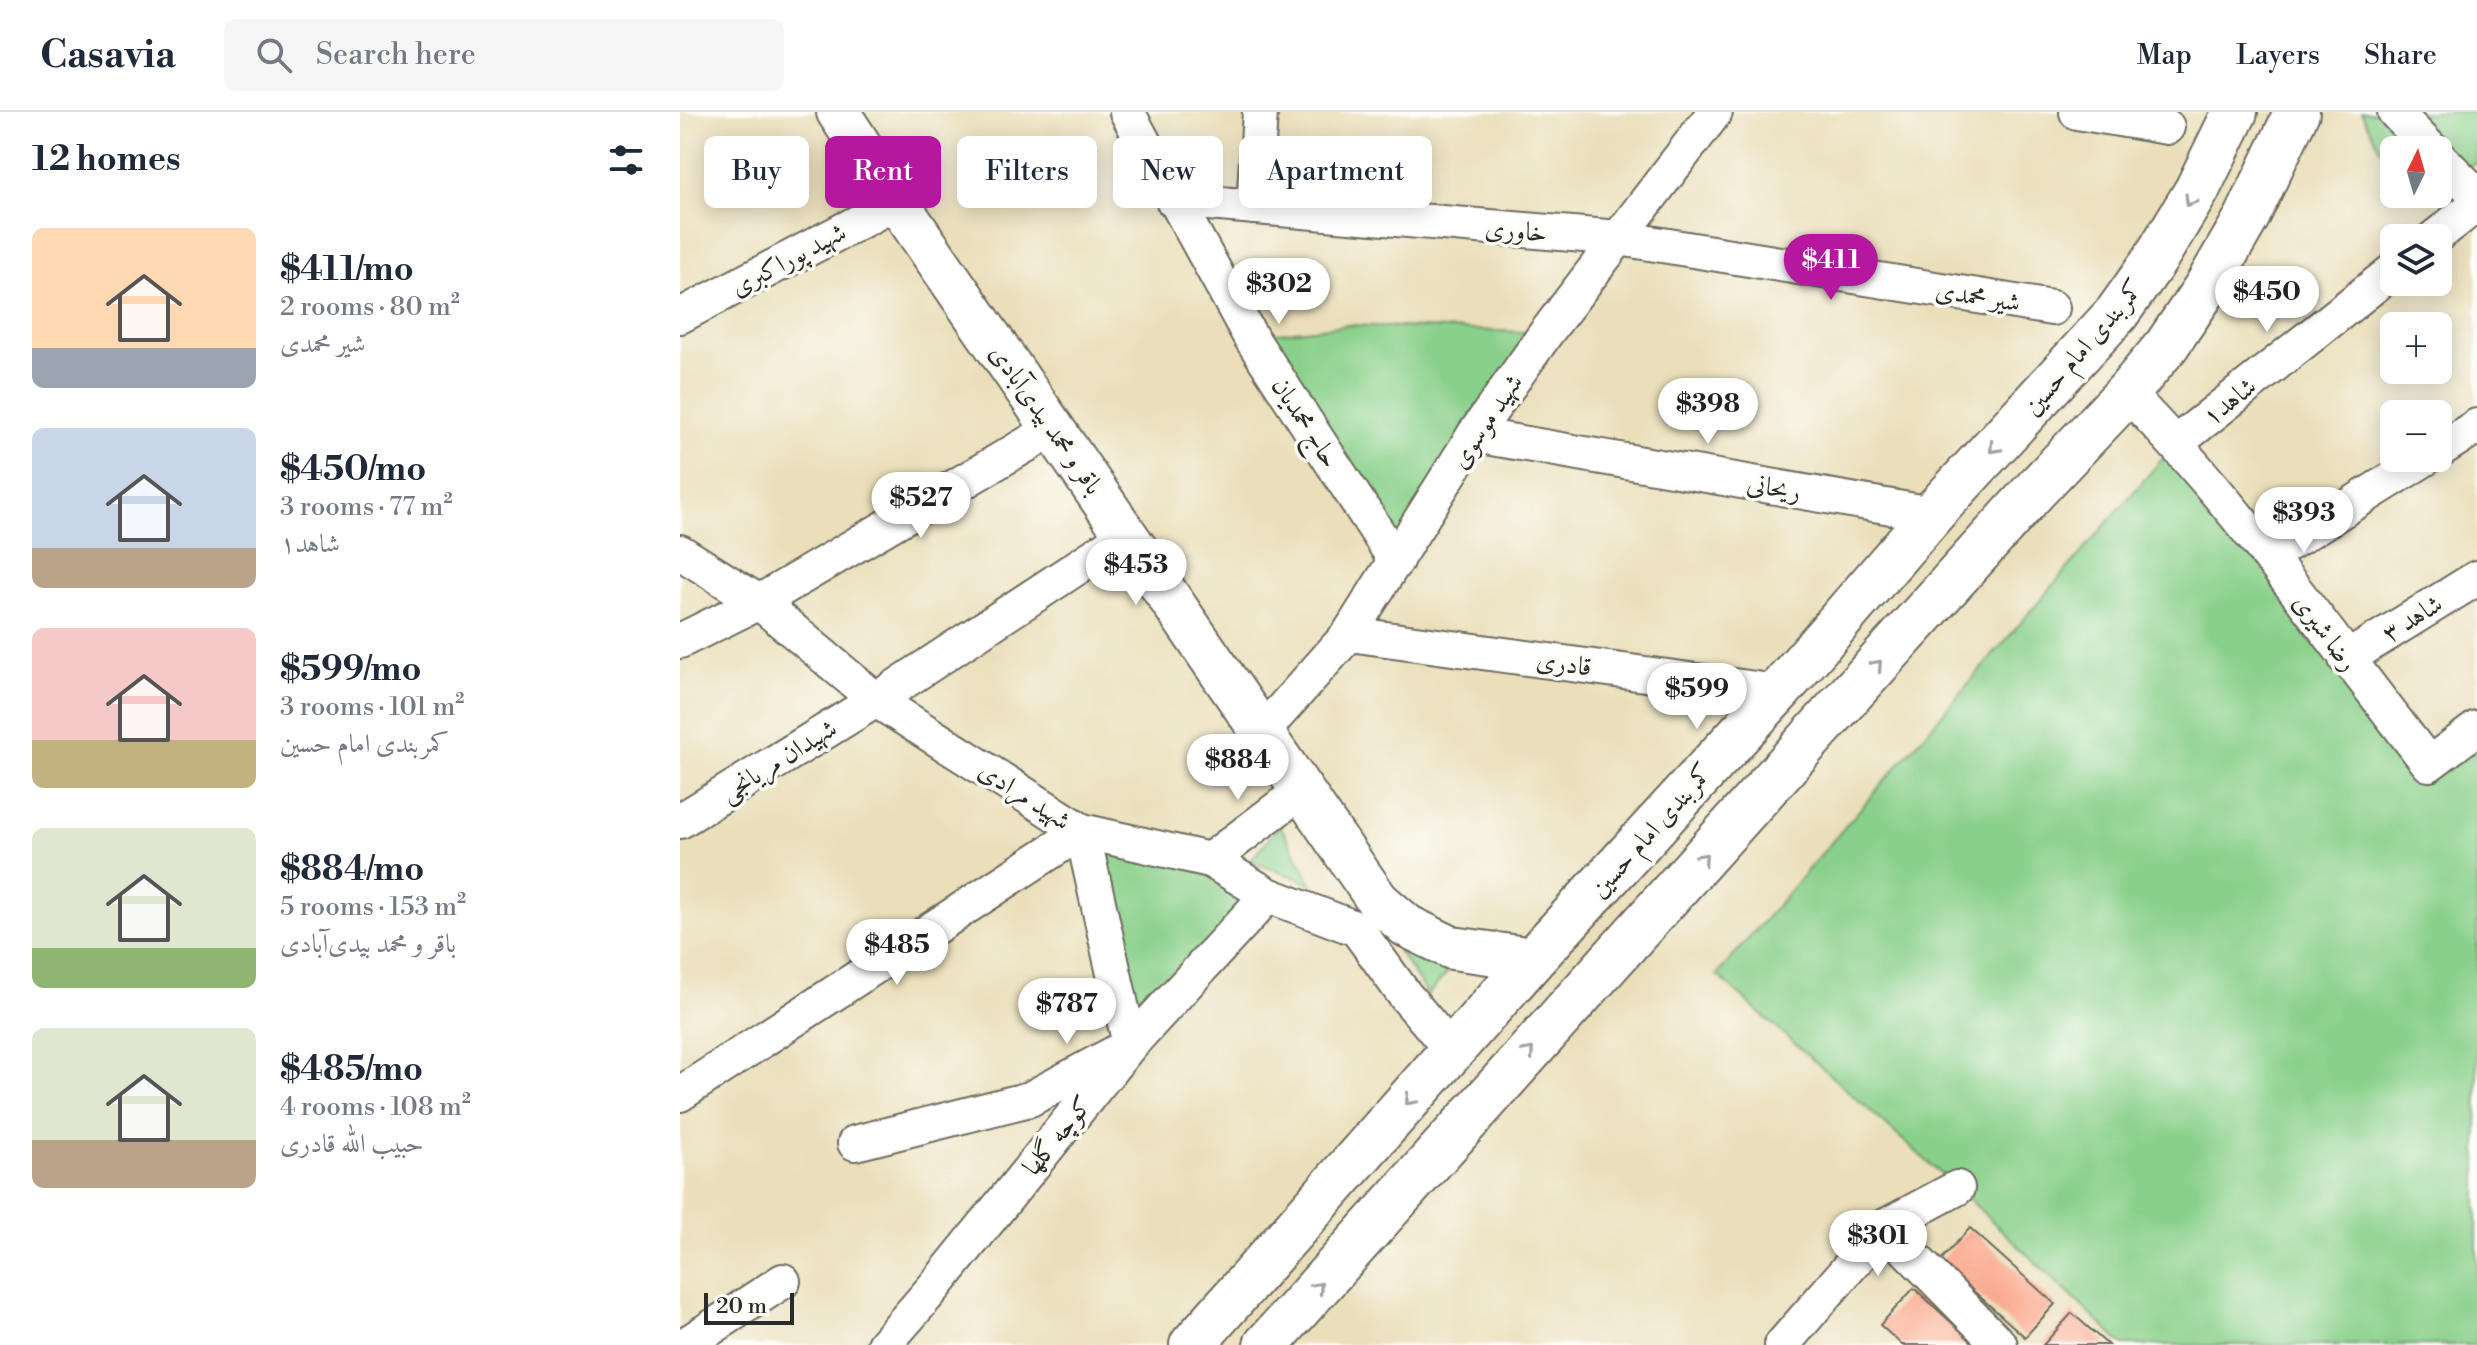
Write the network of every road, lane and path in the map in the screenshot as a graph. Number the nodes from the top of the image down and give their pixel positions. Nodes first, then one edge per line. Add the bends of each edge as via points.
1 (838, 112) edge
2 (1127, 112) edge
3 (1260, 112) edge
4 (1715, 112) edge
5 (2077, 112) edge
6 (2235, 112) edge
7 (2297, 112) edge
8 (2395, 112) edge
9 (2167, 127) dead end
10 (854, 136) edge
11 (1140, 136) edge
12 (1258, 136) edge
13 (2418, 136) edge
14 (2452, 170) edge
15 (2477, 195) edge
16 (2477, 204) edge
17 (886, 208) edge
18 (901, 208) edge
19 (1178, 208) edge
20 (1266, 208) edge
21 (2452, 224) edge
22 (1619, 238) junction
23 (2380, 281) edge
24 (2052, 308) dead end
25 (680, 316) edge
26 (2127, 393) junction
27 (2477, 426) edge
28 (1053, 429) junction
29 (1474, 435) junction
30 (2452, 442) edge
31 (2176, 443) junction
32 (2404, 472) edge
33 (1932, 514) junction
34 (1126, 535) junction
35 (680, 552) edge
36 (2269, 556) junction
37 (1396, 561) junction
38 (2477, 578) edge
39 (759, 602) junction
40 (1349, 634) junction
41 (680, 641) edge
42 (2346, 659) junction
43 (1778, 692) junction
44 (876, 700) junction
45 (2477, 728) edge
46 (1262, 732) junction
47 (1301, 791) junction
48 (680, 821) edge
49 (1082, 831) junction
50 (1210, 860) junction
51 (1268, 895) junction
52 (1368, 915) junction
53 (1533, 959) junction
54 (1130, 1045) junction
55 (1453, 1052) junction
56 (1494, 1091) junction
57 (680, 1094) edge
58 (855, 1143) dead end
59 (1957, 1188) dead end
60 (1884, 1227) junction
61 (783, 1281) dead end
62 (685, 1345) edge
63 (884, 1345) edge
64 (1192, 1345) edge
65 (1266, 1345) edge
66 (1782, 1345) edge
67 (2000, 1345) edge

1 - 10 street, باقر و محمد بیدی‌آبادی
2 - 11 street, حاج محمدیان
3 - 12 street
4 - 22 street, شهید موسوی
5 - 9 street
6 -> 33 main road, کمربندی امام حسین via 2197,190 2117,313
7 - 26 main road via 2207,286
8 - 13 street
14 - 15 street
16 - 21 street
17 - 25 street, شهید پوراکبری
18 - 28 street, باقر و محمد بیدی‌آبادی
19 - 37 street, حاج محمدیان via 1250,336
20 - 22 street, خاوری
22 - 24 street, شیر محمدی
22 - 29 street, شهید موسوی
23 - 31 street, شاهد۱
26 - 31 street, رضا شیری
56 -> 26 main road
27 - 30 street
28 - 34 street, باقر و محمد بیدی‌آبادی
28 - 39 street
29 - 33 street, ریحانی
29 - 37 street, شهید موسوی
31 - 36 street, رضا شیری
32 - 36 street
33 - 43 main road, کمربندی امام حسین
34 - 44 street, شهیدان مریانجی
34 - 46 street, باقر و محمد بیدی‌آبادی
35 - 39 street, شهید مرادی
36 - 42 street, رضا شیری
37 - 40 street, شهید موسوی
38 - 42 street, شاهد ۳
39 - 41 street
39 - 44 street, شهید مرادی
40 - 43 street, قادری
40 - 46 street, شهید موسوی
42 - 45 street, رضا شیری via 2429,764
43 - 53 main road, کمربندی امام حسین
44 - 48 street, شهیدان مریانجی
44 - 49 street, شهید مرادی
46 - 47 street, باقر و محمد بیدی‌آبادی
47 - 50 street
47 - 52 street, باقر و محمد بیدی‌آبادی
49 - 50 street, شهید مرادی
49 - 54 street
49 - 57 street
50 - 51 street, شهید مرادی
51 - 52 street, شهید مرادی
51 - 54 street, کوچه گلها
52 - 53 street, باقر و محمد بیدی‌آبادی via 1407,926 1452,948
52 - 55 street via 1395,982
53 - 55 main road, کمربندی امام حسین
54 - 58 street via 1030,1099
54 - 63 street, کوچه گلها
55 - 56 main road
55 -> 64 main road, کمربندی امام حسین
65 -> 56 main road
59 - 60 street
60 - 66 street
60 - 67 street
61 - 62 street

